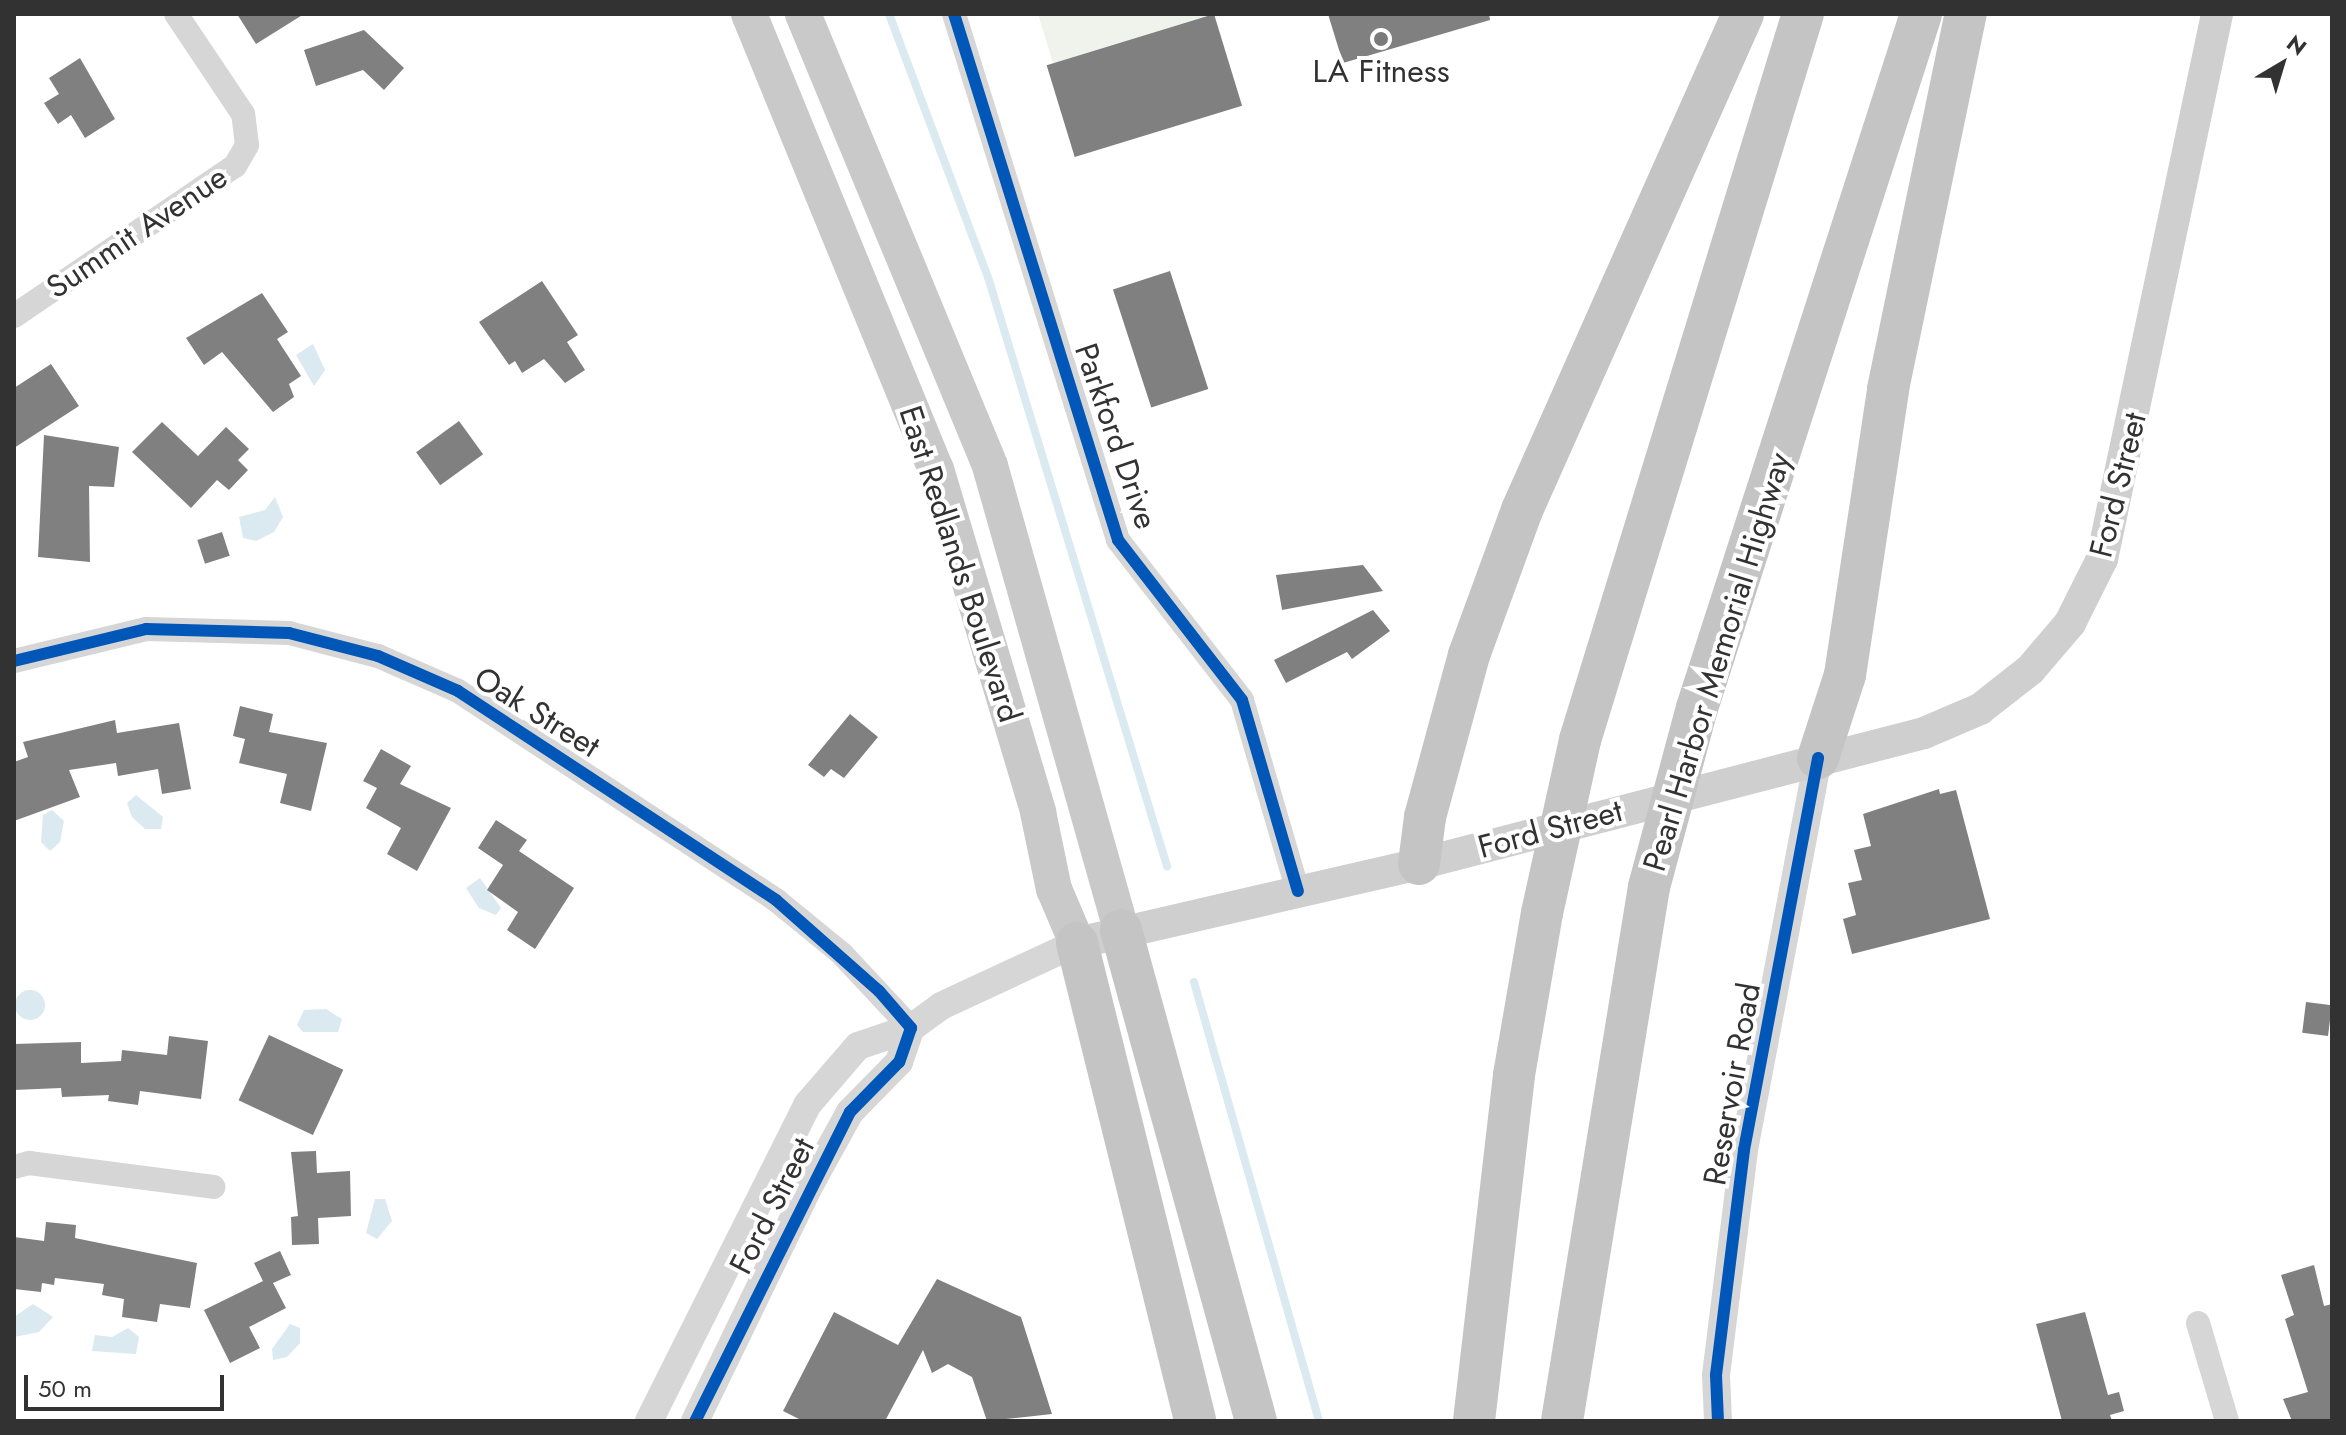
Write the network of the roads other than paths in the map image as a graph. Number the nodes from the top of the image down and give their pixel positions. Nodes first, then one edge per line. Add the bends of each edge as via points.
1 (176, 14) edge
2 (749, 14) edge
3 (803, 14) edge
4 (954, 14) edge
5 (1743, 14) edge
6 (1803, 14) edge
7 (1921, 14) edge
8 (1966, 14) edge
9 (2217, 14) edge
10 (14, 316) edge
11 (16, 656) edge
12 (1818, 758) junction
13 (1419, 864) junction
14 (1298, 891) junction
15 (1121, 930) junction
16 (1077, 943) junction
17 (911, 1028) junction
18 (14, 1167) edge
19 (213, 1187) dead end
20 (2198, 1323) dead end
21 (649, 1421) edge
22 (695, 1421) edge
23 (1195, 1421) edge
24 (1256, 1421) edge
25 (1474, 1421) edge
26 (1562, 1421) edge
27 (1718, 1421) edge
28 (2227, 1421) edge

1 - 10 street, Summit Avenue via 243,114 247,145 235,166
2 - 16 main road, East Redlands Boulevard via 936,469 1038,812 1054,889
3 - 15 main road, East Redlands Boulevard via 990,466
4 - 14 street, Parkford Drive via 1118,540 1242,700
5 - 13 highway via 1522,510 1469,655 1425,817
6 - 25 highway, bridge via 1580,740 1514,1075
7 - 26 highway, Pearl Harbor Memorial Highway, bridge via 1697,708 1649,887
8 - 12 highway via 1888,389 1845,675
9 - 12 main road, Ford Street via 2122,483 2102,559 2070,623 2030,670 1980,709 1924,733
11 - 17 street, Oak Street via 146,629 213,628 289,633 378,656 458,691 776,900 842,954
12 - 13 main road, Ford Street
12 - 27 street, Reservoir Road via 1744,1150 1716,1375
13 - 14 main road, Ford Street
14 - 15 main road, Ford Street
15 - 16 main road, Ford Street
15 - 24 highway
16 - 17 street, Ford Street via 941,1006
16 - 23 highway
17 - 21 street, Ford Street via 858,1046 807,1105
17 - 22 street, Ford Street via 899,1062 850,1112 807,1190
18 - 19 street
20 - 28 street

